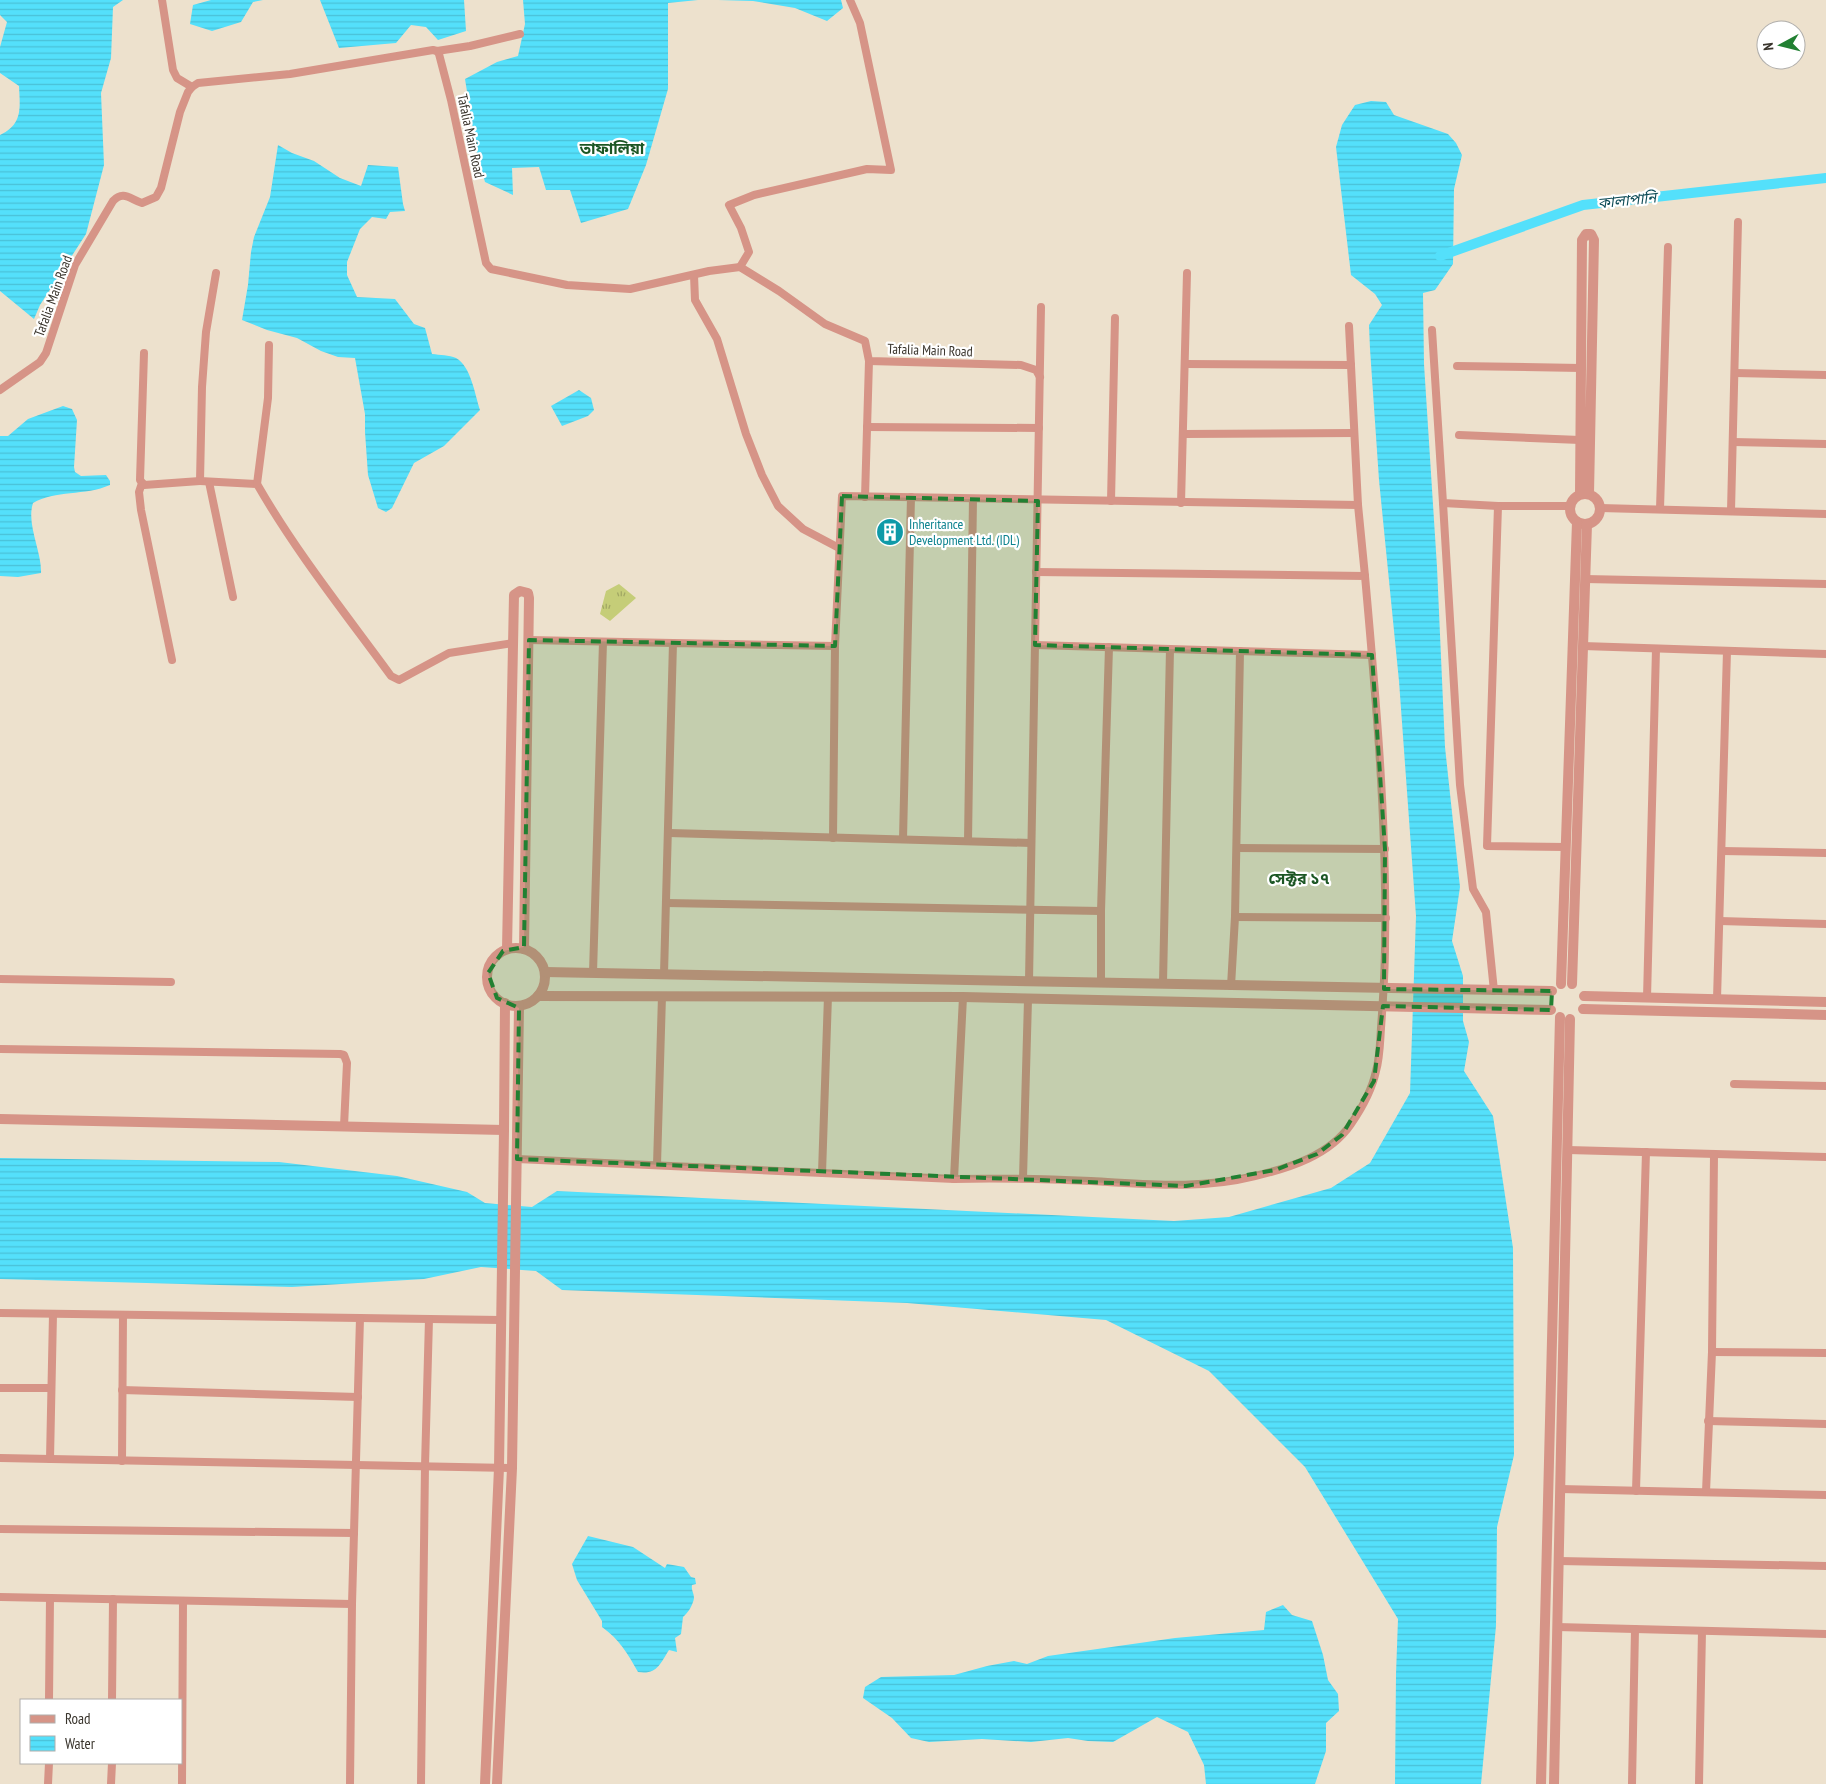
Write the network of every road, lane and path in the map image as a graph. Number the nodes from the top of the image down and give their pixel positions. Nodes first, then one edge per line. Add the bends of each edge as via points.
1 (162, 0) edge
2 (850, 0) edge
3 (520, 34) dead end
4 (437, 51) junction
5 (192, 87) junction
6 (1738, 222) dead end
7 (1668, 247) dead end
8 (740, 267) junction
9 (216, 273) dead end
10 (1187, 273) dead end
11 (694, 275) junction
12 (1041, 307) dead end
13 (1115, 318) dead end
14 (1348, 326) dead end
15 (1432, 330) dead end
16 (269, 344) dead end
17 (144, 353) dead end
18 (869, 361) junction
19 (1185, 364) junction
20 (1350, 365) junction
21 (1457, 366) dead end
22 (1581, 368) junction
23 (1735, 373) junction
24 (1826, 375) edge
25 (1040, 377) junction
26 (0, 390) edge
27 (867, 427) junction
28 (1039, 428) junction
29 (1354, 433) junction
30 (1184, 434) junction
31 (1459, 435) dead end
32 (1580, 440) junction
33 (1733, 442) junction
34 (1826, 444) edge
35 (200, 481) junction
36 (209, 482) junction
37 (142, 483) junction
38 (257, 484) junction
39 (1584, 494) junction
40 (865, 496) junction
41 (911, 497) junction
42 (973, 499) junction
43 (1038, 501) junction
44 (1111, 501) junction
45 (1181, 503) junction
46 (1443, 504) junction
47 (1358, 505) junction
48 (1498, 506) junction
49 (1570, 506) junction
50 (1600, 508) junction
51 (1660, 509) junction
52 (1731, 511) junction
53 (1826, 514) edge
54 (1582, 523) junction
55 (839, 548) junction
56 (1036, 572) junction
57 (1365, 576) junction
58 (1585, 579) junction
59 (1826, 584) edge
60 (234, 596) dead end
61 (529, 640) junction
62 (603, 642) junction
63 (513, 643) junction
64 (673, 643) junction
65 (1035, 645) junction
66 (835, 646) junction
67 (1583, 646) junction
68 (1109, 647) junction
69 (1170, 648) junction
70 (1656, 649) junction
71 (1240, 651) junction
72 (1727, 651) junction
73 (1826, 654) edge
74 (1372, 655) junction
75 (172, 660) dead end
76 (669, 833) junction
77 (833, 838) junction
78 (903, 839) junction
79 (968, 841) junction
80 (1031, 843) junction
81 (1565, 847) junction
82 (1236, 848) junction
83 (1385, 848) junction
84 (1722, 851) junction
85 (1826, 853) edge
86 (666, 903) junction
87 (1030, 910) junction
88 (1101, 911) junction
89 (1235, 917) junction
90 (1386, 918) junction
91 (1720, 921) junction
92 (1826, 924) edge
93 (524, 948) junction
94 (507, 949) junction
95 (544, 972) junction
96 (593, 973) junction
97 (664, 974) junction
98 (0, 979) edge
99 (171, 982) dead end
100 (1029, 982) junction
101 (1101, 983) junction
102 (1163, 984) junction
103 (1561, 984) junction
104 (1572, 984) junction
105 (1231, 986) junction
106 (1387, 989) junction
107 (1494, 991) junction
108 (1552, 991) junction
109 (538, 996) junction
110 (662, 996) junction
111 (828, 996) junction
112 (1584, 996) junction
113 (963, 997) junction
114 (1647, 998) junction
115 (1717, 999) junction
116 (1028, 1000) junction
117 (1826, 1002) edge
118 (504, 1003) junction
119 (519, 1006) junction
120 (1386, 1006) junction
121 (1583, 1009) junction
122 (1551, 1010) junction
123 (1826, 1015) edge
124 (1565, 1018) junction
125 (0, 1049) edge
126 (1734, 1084) dead end
127 (1826, 1086) edge
128 (0, 1119) edge
129 (344, 1126) junction
130 (504, 1130) junction
131 (1568, 1150) junction
132 (1646, 1152) junction
133 (1714, 1155) junction
134 (1826, 1157) edge
135 (517, 1159) junction
136 (657, 1165) junction
137 (822, 1173) junction
138 (1023, 1178) junction
139 (954, 1179) junction
140 (0, 1313) edge
141 (53, 1314) junction
142 (123, 1315) junction
143 (360, 1318) junction
144 (429, 1319) junction
145 (502, 1320) junction
146 (1712, 1352) junction
147 (1826, 1353) edge
148 (0, 1388) edge
149 (51, 1388) junction
150 (122, 1390) junction
151 (358, 1396) junction
152 (500, 1417) junction
153 (513, 1418) junction
154 (1708, 1421) junction
155 (1826, 1424) edge
156 (0, 1458) edge
157 (50, 1459) junction
158 (122, 1461) junction
159 (357, 1465) junction
160 (425, 1466) junction
161 (499, 1468) junction
162 (512, 1468) junction
163 (1560, 1489) junction
164 (1636, 1491) junction
165 (1706, 1492) junction
166 (1826, 1495) edge
167 (0, 1529) edge
168 (354, 1533) junction
169 (1559, 1560) junction
170 (1826, 1566) edge
171 (0, 1597) edge
172 (50, 1598) junction
173 (113, 1599) junction
174 (183, 1601) junction
175 (352, 1604) junction
176 (1558, 1628) junction
177 (1635, 1629) junction
178 (1702, 1631) junction
179 (1826, 1634) edge
180 (49, 1699) edge
181 (112, 1699) edge
182 (49, 1764) edge
183 (112, 1764) edge
184 (48, 1784) edge
185 (111, 1784) edge
186 (182, 1784) edge
187 (350, 1784) edge
188 (421, 1784) edge
189 (486, 1784) edge
190 (497, 1784) edge
191 (1541, 1784) edge
192 (1554, 1784) edge
193 (1632, 1784) edge
194 (1699, 1784) edge

1 - 5 street via 173,70 177,78
2 - 8 street via 860,23 892,170 867,169 729,204 748,252
3 - 4 street
4 - 5 street via 290,74 198,83
4 - 11 street, Tafalia Main Road via 488,267 567,285 621,289
5 - 26 street, Tafalia Main Road via 180,112 156,197 142,203 124,195 113,200 75,265 46,354 40,362
6 - 23 street
7 - 51 street
8 - 11 street, Tafalia Main Road
8 - 18 street, Tafalia Main Road via 826,324 865,341
9 - 35 street via 206,332
10 - 19 street
11 - 55 street via 695,300 717,340 749,442 778,506 803,529
12 - 25 street
13 - 44 street
14 - 20 street
15 - 46 street
16 - 38 street via 268,398
17 - 37 street
18 - 25 street, Tafalia Main Road via 1021,365 1036,370
18 - 27 street
19 - 20 street
19 - 30 street
20 - 29 street
21 - 22 street
22 - 32 street
22 - 39 street via 1582,240 1586,234 1591,234 1594,240
23 - 24 street
23 - 33 street
25 - 28 street
27 - 28 street
27 - 40 street
28 - 43 street
29 - 30 street
29 - 47 street
30 - 45 street
31 - 32 street
32 - 39 street
33 - 34 street
33 - 52 street
35 - 36 street
35 - 37 street
36 - 38 street
36 - 60 street
37 - 75 street via 139,492 141,510
38 - 63 street via 317,575 395,679 399,680 449,653
39 - 49 street via 1573,499
39 - 50 street via 1597,499
40 - 41 street
40 - 55 street via 842,496
41 - 42 street
41 - 78 street
42 - 43 street
42 - 79 street
43 - 44 street
43 - 56 street
44 - 45 street
45 - 47 street
46 - 48 street
46 - 107 street via 1460,786 1473,889 1486,912
47 - 57 street
48 - 49 street
48 - 81 street via 1487,846
49 - 54 street via 1571,516
50 - 51 street
50 - 54 street via 1595,520
51 - 52 street
52 - 53 street
54 - 58 street
54 - 81 street
55 - 66 street
56 - 57 street
56 - 65 street
57 - 74 street
58 - 59 street
58 - 67 street
61 - 62 street
61 - 63 street via 529,598 528,594 520,591 514,595
61 - 93 street
62 - 64 street
62 - 96 street
63 - 94 street
64 - 66 street
64 - 76 street
65 - 68 street
65 - 80 street
66 - 77 street
67 - 70 street
67 - 104 street
68 - 69 street
68 - 88 street
69 - 71 street
69 - 102 street
70 - 72 street
70 - 114 street
71 - 74 street
71 - 82 street
72 - 73 street
72 - 84 street
74 - 83 street
76 - 77 street
76 - 86 street
77 - 78 street
78 - 79 street
79 - 80 street
80 - 87 street
81 - 103 street
82 - 83 street
82 - 89 street
83 - 90 street
84 - 85 street
84 - 91 street
86 - 87 street
86 - 97 street
87 - 88 street
87 - 100 street
88 - 101 street
89 - 90 street
89 - 105 street
90 - 106 street
91 - 92 street
91 - 115 street
93 - 94 street
93 - 95 street via 538,957
94 - 118 street via 495,956 488,973 491,991
95 - 96 street
95 - 109 street via 544,986
96 - 97 street
97 - 100 street
98 - 99 street
100 - 101 street
101 - 102 street
102 - 105 street
103 - 104 street
103 - 108 street
104 - 112 street
105 - 106 street
106 - 107 street
106 - 120 street
107 - 108 street
108 - 122 street
109 - 110 street
109 - 119 street
110 - 111 street
110 - 136 street
111 - 113 street
111 - 137 street
112 - 114 street
112 - 121 street
113 - 116 street
113 - 139 street
114 - 115 street
115 - 117 street
116 - 120 street
116 - 138 street
118 - 119 street
118 - 130 street
119 - 135 street
120 - 122 street
120 - 138 street via 1377,1068 1368,1094 1342,1135 1317,1154 1254,1176 1203,1185
121 - 123 street
121 - 124 street
122 - 124 street
124 - 131 street
124 - 191 street
125 - 129 street via 340,1054 344,1055 347,1063
126 - 127 street
128 - 129 street
129 - 130 street
130 - 145 street
131 - 132 street
131 - 163 street
132 - 133 street
132 - 164 street
133 - 134 street
133 - 146 street
135 - 136 street
135 - 153 street
136 - 137 street
137 - 139 street
138 - 139 street
140 - 141 street
141 - 142 street
141 - 149 street
142 - 143 street
142 - 150 street
143 - 144 street
143 - 151 street
144 - 145 street
144 - 160 street
145 - 152 street
146 - 147 street
146 - 154 street
148 - 149 street
149 - 157 street
150 - 151 street
150 - 158 street
151 - 159 street
152 - 153 street
152 - 161 street
153 - 162 street
154 - 155 street
154 - 165 street
156 - 157 street
157 - 158 street
158 - 159 street
159 - 160 street
159 - 168 street
160 - 161 street
160 - 188 street
161 - 162 street
161 - 189 street
162 - 190 street
163 - 164 street
163 - 169 street
164 - 165 street
165 - 166 street
167 - 168 street
168 - 175 street
169 - 170 street
169 - 176 street
171 - 172 street
172 - 173 street
172 - 180 street
173 - 174 street
173 - 181 street
174 - 175 street
174 - 186 street
175 - 187 street
176 - 177 street
176 - 192 street
177 - 178 street
177 - 193 street
178 - 179 street
178 - 194 street
182 - 184 street
183 - 185 street

